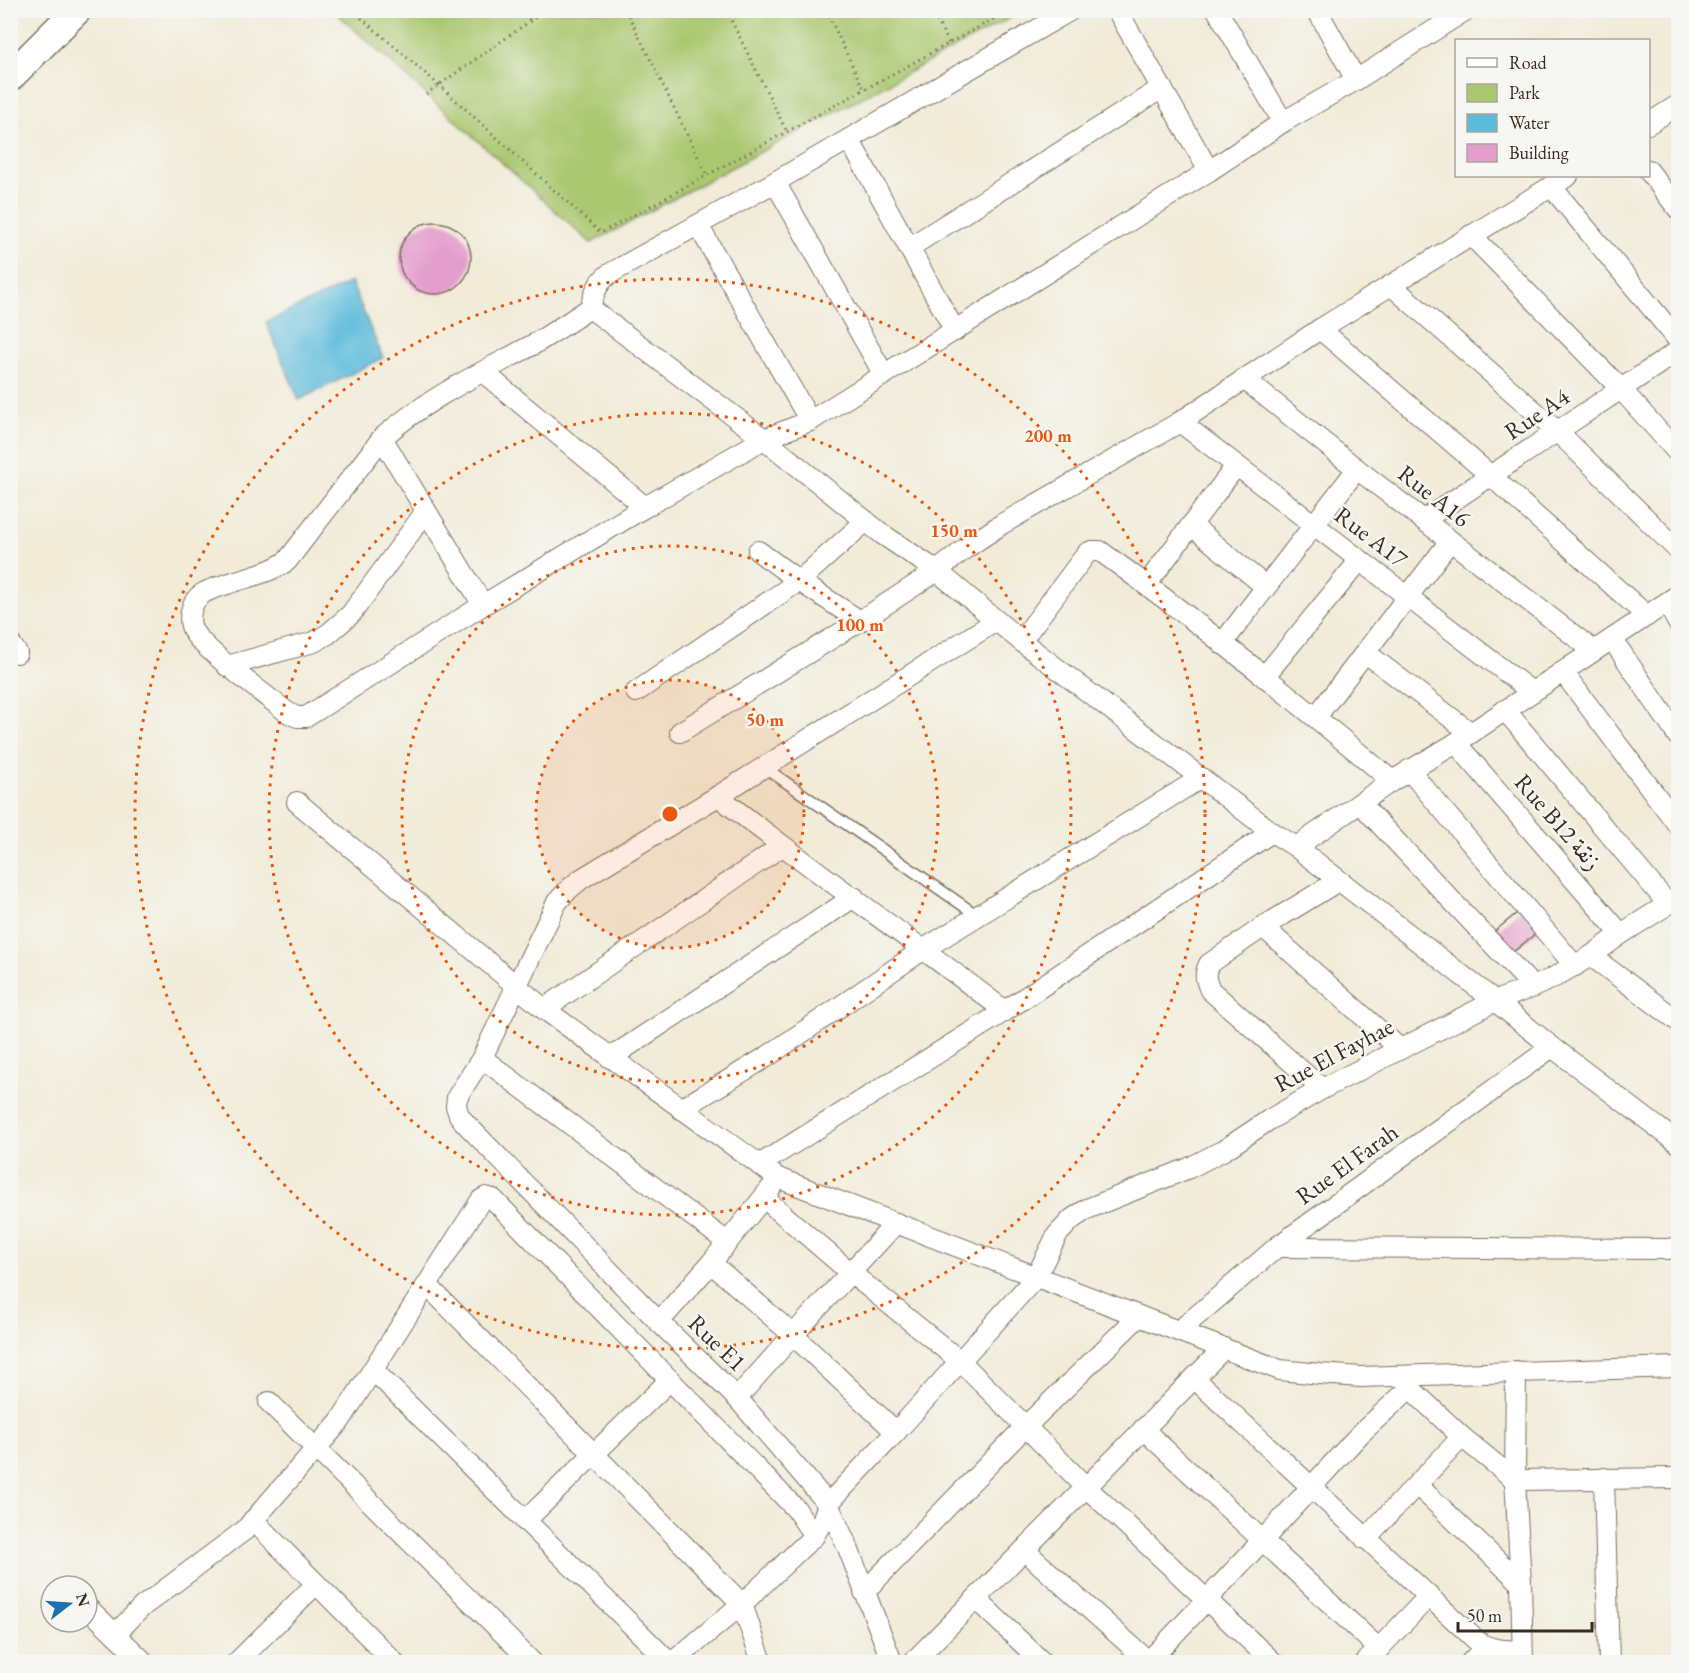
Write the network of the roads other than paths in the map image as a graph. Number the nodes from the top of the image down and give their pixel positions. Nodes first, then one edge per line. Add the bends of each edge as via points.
1 (77, 10) edge
2 (1071, 10) edge
3 (1117, 10) edge
4 (1218, 10) edge
5 (1317, 10) edge
6 (1466, 10) edge
7 (10, 77) edge
8 (1356, 80) junction
9 (1162, 88) junction
10 (1678, 105) edge
11 (1283, 122) junction
12 (1650, 123) edge
13 (849, 139) junction
14 (1209, 171) junction
15 (1650, 173) edge
16 (1566, 177) edge
17 (775, 182) junction
18 (1551, 186) junction
19 (1678, 209) edge
20 (698, 225) junction
21 (1471, 236) junction
22 (910, 247) junction
23 (1391, 285) junction
24 (591, 308) junction
25 (1320, 329) junction
26 (955, 331) junction
27 (1678, 340) edge
28 (1678, 351) edge
29 (483, 372) junction
30 (884, 375) junction
31 (1244, 380) junction
32 (1621, 389) junction
33 (810, 421) junction
34 (1180, 422) junction
35 (1557, 431) junction
36 (382, 438) junction
37 (764, 440) junction
38 (1678, 453) edge
39 (1236, 466) junction
40 (1357, 469) junction
41 (1491, 476) junction
42 (645, 507) junction
43 (426, 511) junction
44 (1424, 520) junction
45 (866, 521) junction
46 (1191, 525) junction
47 (1314, 525) junction
48 (1450, 541) junction
49 (1678, 550) edge
50 (758, 552) dead end
51 (1360, 560) junction
52 (937, 572) junction
53 (799, 581) junction
54 (1146, 585) junction
55 (1266, 587) junction
56 (1408, 597) junction
57 (1673, 599) edge
58 (483, 605) junction
59 (1647, 616) junction
60 (860, 621) junction
61 (996, 621) junction
62 (1678, 623) edge
63 (1612, 639) junction
64 (1021, 640) junction
65 (1222, 644) junction
66 (1594, 651) junction
67 (1366, 653) junction
68 (227, 666) junction
69 (1563, 672) junction
70 (1264, 677) junction
71 (636, 692) dead end
72 (1532, 692) junction
73 (1505, 710) junction
74 (1316, 717) junction
75 (680, 732) dead end
76 (1678, 736) edge
77 (1464, 738) junction
78 (764, 766) junction
79 (1409, 770) junction
80 (1201, 778) junction
81 (1392, 781) junction
82 (718, 795) junction
83 (297, 802) dead end
84 (1360, 803) junction
85 (1678, 825) edge
86 (1272, 832) junction
87 (782, 846) junction
88 (1296, 847) junction
89 (1338, 881) junction
90 (854, 897) junction
91 (1673, 902) edge
92 (978, 916) junction
93 (1263, 927) junction
94 (1621, 934) junction
95 (924, 949) junction
96 (1583, 961) junction
97 (516, 986) junction
98 (1533, 987) junction
99 (1495, 1001) junction
100 (544, 1009) junction
101 (1005, 1011) junction
102 (1678, 1021) edge
103 (1552, 1047) junction
104 (1399, 1048) junction
105 (482, 1058) junction
106 (610, 1058) junction
107 (1322, 1089) junction
108 (681, 1109) junction
109 (1678, 1143) edge
110 (759, 1165) junction
111 (778, 1178) junction
112 (764, 1198) junction
113 (896, 1224) junction
114 (728, 1242) junction
115 (1277, 1247) junction
116 (1678, 1247) edge
117 (711, 1263) junction
118 (851, 1273) junction
119 (1036, 1277) junction
120 (427, 1285) junction
121 (1139, 1316) junction
122 (659, 1322) junction
123 (1179, 1331) junction
124 (793, 1335) junction
125 (1224, 1348) junction
126 (960, 1361) junction
127 (1678, 1367) edge
128 (373, 1371) junction
129 (1516, 1371) junction
130 (1194, 1378) junction
131 (670, 1380) junction
132 (1409, 1382) junction
133 (737, 1398) junction
134 (269, 1402) dead end
135 (1026, 1426) junction
136 (1143, 1429) junction
137 (896, 1432) junction
138 (1462, 1437) junction
139 (316, 1448) junction
140 (594, 1454) junction
141 (1604, 1478) junction
142 (1678, 1478) edge
143 (1515, 1480) junction
144 (1417, 1485) junction
145 (1311, 1486) junction
146 (1086, 1487) junction
147 (828, 1504) junction
148 (253, 1520) junction
149 (525, 1521) junction
150 (814, 1536) junction
151 (1365, 1539) junction
152 (1262, 1541) junction
153 (1024, 1550) junction
154 (1521, 1583) junction
155 (316, 1584) junction
156 (864, 1592) junction
157 (1428, 1598) junction
158 (976, 1599) junction
159 (1206, 1599) junction
160 (742, 1604) junction
161 (99, 1619) edge
162 (115, 1634) junction
163 (1485, 1647) junction
164 (1372, 1656) edge
165 (1522, 1657) edge
166 (385, 1660) edge
167 (919, 1661) edge
168 (144, 1662) edge
169 (237, 1662) edge
170 (532, 1662) edge
171 (671, 1662) edge
172 (762, 1662) edge
173 (892, 1662) edge
174 (1042, 1662) edge
175 (1148, 1662) edge
176 (1273, 1662) edge
177 (1471, 1662) edge
178 (1609, 1662) edge

1 - 7 street
2 - 13 street
3 - 9 street
4 - 11 street
5 - 8 street
6 - 8 street
8 - 11 street
9 - 14 street
9 - 22 street
10 - 12 street
11 - 14 street
13 - 17 street
13 - 22 street
14 - 26 street
15 - 19 street
16 - 18 street
17 - 20 street
17 - 30 street
18 - 21 street
18 - 27 street
20 - 24 street via 601,280
20 - 33 street
21 - 23 street
21 - 32 street
22 - 26 street
23 - 25 street
23 - 35 street
24 - 29 street
24 - 37 street
25 - 31 street
25 - 41 street
26 - 30 street
28 - 32 street, Rue A4
29 - 36 street via 417,411
29 - 42 street
30 - 33 street
31 - 34 street
31 - 40 street, Rue A16
32 - 35 street, Rue A4
32 - 38 street
33 - 37 street
34 - 39 street, Rue A17
34 - 52 street via 1002,524
35 - 41 street, Rue A4
35 - 49 street
36 - 43 street
36 - 68 street via 287,561 211,589 195,600 192,630
37 - 42 street
37 - 45 street
39 - 46 street
39 - 47 street, Rue A17
40 - 44 street, Rue A16
40 - 47 street
41 - 44 street, Rue A4
41 - 59 street
42 - 58 street
43 - 58 street
43 - 68 street via 340,625 314,642
44 - 48 street, Rue A16
45 - 52 street
45 - 53 street
46 - 54 street
46 - 55 street
47 - 51 street, Rue A17
47 - 55 street
48 - 56 street
48 - 66 street, Rue A16
50 - 53 street
51 - 56 street, Rue A17
51 - 70 street
52 - 60 street
52 - 61 street
53 - 60 street
53 - 71 street
54 - 64 street via 1100,551 1087,553
54 - 65 street
55 - 65 street
56 - 67 street
56 - 72 street, Rue A17
57 - 59 street
57 - 62 street
58 - 68 street via 306,717 287,712
59 - 63 street
60 - 75 street
61 - 64 street
61 - 78 street
63 - 66 street
63 - 76 street
64 - 80 street
65 - 70 street
66 - 69 street
67 - 74 street
67 - 77 street, Rue B12 زنقة
69 - 72 street
69 - 85 street
70 - 74 street
72 - 73 street
73 - 77 street
73 - 91 street
74 - 81 street
77 - 79 street
77 - 94 street, Rue B12 زنقة
78 - 82 street
78 - 92 lane
79 - 81 street
79 - 96 street
80 - 86 street
80 - 92 street
81 - 84 street
82 - 87 street
82 - 97 street via 569,889 557,902
83 - 97 street
84 - 88 street
84 - 98 street
86 - 88 street
86 - 101 street
87 - 90 street
87 - 100 street
88 - 89 street
89 - 93 street
89 - 99 street
90 - 95 street
90 - 106 street
91 - 94 street, Rue El Fayhae
92 - 95 street
93 - 104 street
93 - 107 street via 1209,964 1205,981 1210,990
94 - 96 street, Rue El Fayhae
95 - 101 street
95 - 108 street via 768,1056
96 - 98 street, Rue El Fayhae
96 - 102 street
97 - 100 street
97 - 105 street
98 - 99 street, Rue El Fayhae
99 - 103 street
99 - 104 street, Rue El Fayhae
100 - 106 street
101 - 110 street
103 - 109 street
103 - 115 street, Rue El Farah
104 - 107 street, Rue El Fayhae
105 - 114 street
105 - 122 street, Rue E1 via 457,1097 456,1106 465,1123
106 - 108 street
107 - 119 street, Rue El Fayhae via 1189,1168 1087,1209 1057,1235
108 - 110 street
110 - 111 street
111 - 112 street
111 - 113 street
112 - 114 street
112 - 118 street
113 - 118 street
113 - 119 street
114 - 117 street
115 - 116 street
115 - 123 street, Rue El Farah
117 - 122 street
117 - 124 street
118 - 124 street
118 - 126 street
119 - 121 street
119 - 126 street, Rue El Fayhae
120 - 128 street
120 - 131 street via 481,1200 493,1199
120 - 140 street
121 - 123 street
121 - 135 street
122 - 133 street, Rue E1
123 - 125 street
124 - 133 street
124 - 137 street
125 - 130 street
125 - 132 street via 1280,1370
126 - 135 street
126 - 137 street, Rue El Fayhae
127 - 129 street
128 - 139 street
128 - 149 street
129 - 132 street
129 - 143 street
130 - 136 street
130 - 145 street
131 - 140 street
131 - 150 street via 796,1509
132 - 138 street
132 - 145 street
133 - 147 street, Rue E1
134 - 139 street
135 - 146 street
135 - 156 street
136 - 146 street
136 - 152 street
137 - 147 street, Rue El Fayhae
138 - 143 street
138 - 144 street
139 - 148 street
139 - 170 street
140 - 149 street
140 - 160 street
141 - 142 street
141 - 143 street
141 - 178 street
143 - 154 street
144 - 151 street
144 - 154 street
145 - 151 street
145 - 152 street
146 - 153 street
146 - 159 street
147 - 150 street
147 - 156 street, Rue E1
148 - 155 street
148 - 162 street via 236,1538 143,1606
149 - 171 street
150 - 160 street
151 - 157 street
152 - 159 street
152 - 164 street
153 - 158 street
153 - 175 street
154 - 165 street
155 - 166 street
155 - 169 street
156 - 173 street, Rue E1
157 - 163 street
157 - 164 street
158 - 167 street
158 - 174 street
159 - 175 street
159 - 176 street
160 - 171 street
160 - 172 street
161 - 162 street
162 - 168 street
163 - 165 street
163 - 177 street

